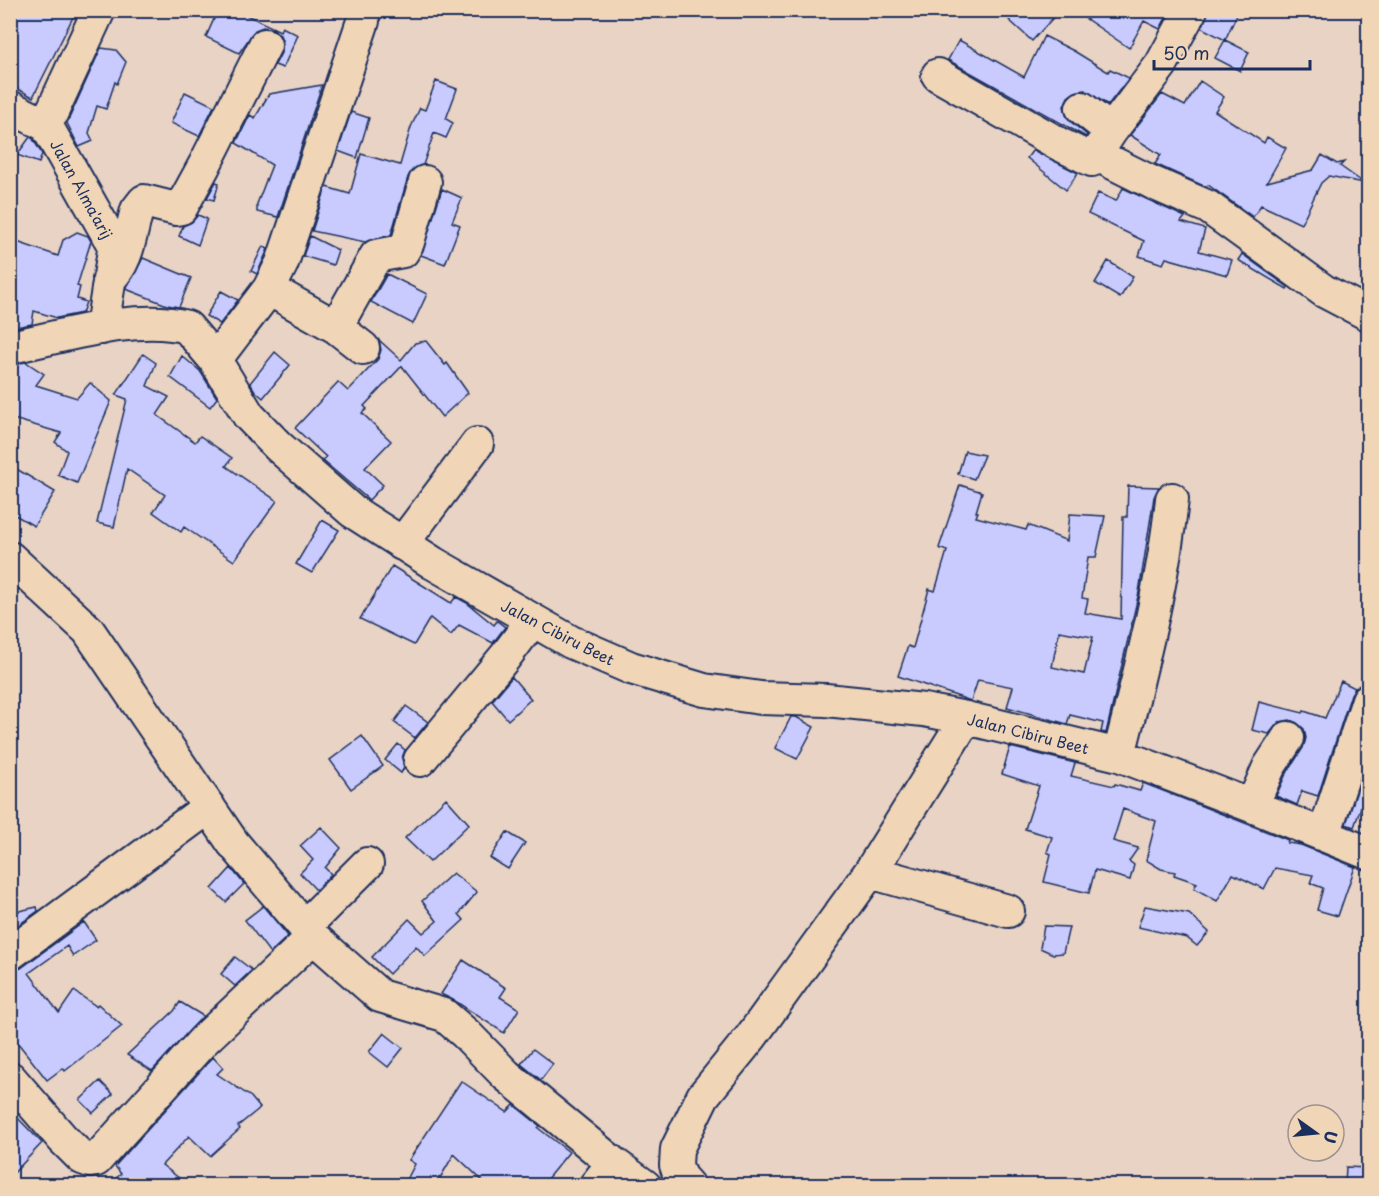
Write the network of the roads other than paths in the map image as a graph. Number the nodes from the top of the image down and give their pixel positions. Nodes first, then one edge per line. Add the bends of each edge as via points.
1 (99, 10) edge
2 (1191, 10) edge
3 (363, 21) dead end
4 (265, 45) dead end
5 (938, 75) dead end
6 (10, 107) edge
7 (1082, 108) dead end
8 (46, 125) junction
9 (1104, 142) junction
10 (424, 182) dead end
11 (109, 279) junction
12 (269, 288) junction
13 (1364, 301) edge
14 (336, 327) junction
15 (102, 328) junction
16 (10, 347) edge
17 (363, 348) dead end
18 (215, 360) junction
19 (477, 444) dead end
20 (1172, 499) dead end
21 (402, 544) junction
22 (10, 558) edge
23 (532, 621) junction
24 (1368, 700) edge
25 (966, 718) junction
26 (1288, 738) dead end
27 (1119, 755) junction
28 (420, 760) dead end
29 (1252, 806) junction
30 (209, 807) junction
31 (1324, 835) junction
32 (1368, 853) edge
33 (367, 864) dead end
34 (870, 872) junction
35 (1008, 911) dead end
36 (309, 932) junction
37 (10, 954) edge
38 (10, 1078) edge
39 (604, 1174) edge
40 (645, 1185) edge
41 (688, 1185) edge

1 - 8 street
2 - 9 street via 1161,65
3 - 12 street via 282,264
4 - 11 street via 181,208 141,202 123,260
5 - 9 street via 1087,158 1094,159
6 - 8 street, Jalan Alma'arij
7 - 9 street
8 - 11 street, Jalan Alma'arij via 113,244
9 - 13 street via 1107,160 1208,207 1324,291
10 - 14 street via 403,251 376,256
11 - 15 street, Jalan Alma'arij
12 - 14 street
12 - 18 street
14 - 17 street
15 - 16 street, Jalan Cibiru Beet
15 - 18 street, Jalan Cibiru Beet via 158,322 187,327
18 - 21 street, Jalan Cibiru Beet via 249,417 352,511
19 - 21 street
20 - 27 street via 1143,658
21 - 23 street, Jalan Cibiru Beet
22 - 30 street via 88,630
23 - 25 street, Jalan Cibiru Beet via 631,668 704,690 913,709
23 - 28 street
24 - 31 street
25 - 27 street, Jalan Cibiru Beet
25 - 34 street
26 - 29 street via 1269,767
27 - 29 street, Jalan Cibiru Beet
29 - 31 street, Jalan Cibiru Beet
30 - 36 street via 233,843
30 - 37 street
31 - 32 street, Jalan Cibiru Beet
33 - 36 street
34 - 35 street
34 - 41 street via 751,1037 703,1096 677,1149 676,1165
36 - 38 street via 204,1040 96,1161 82,1158
36 - 39 street via 380,996 444,1015
39 - 40 street

